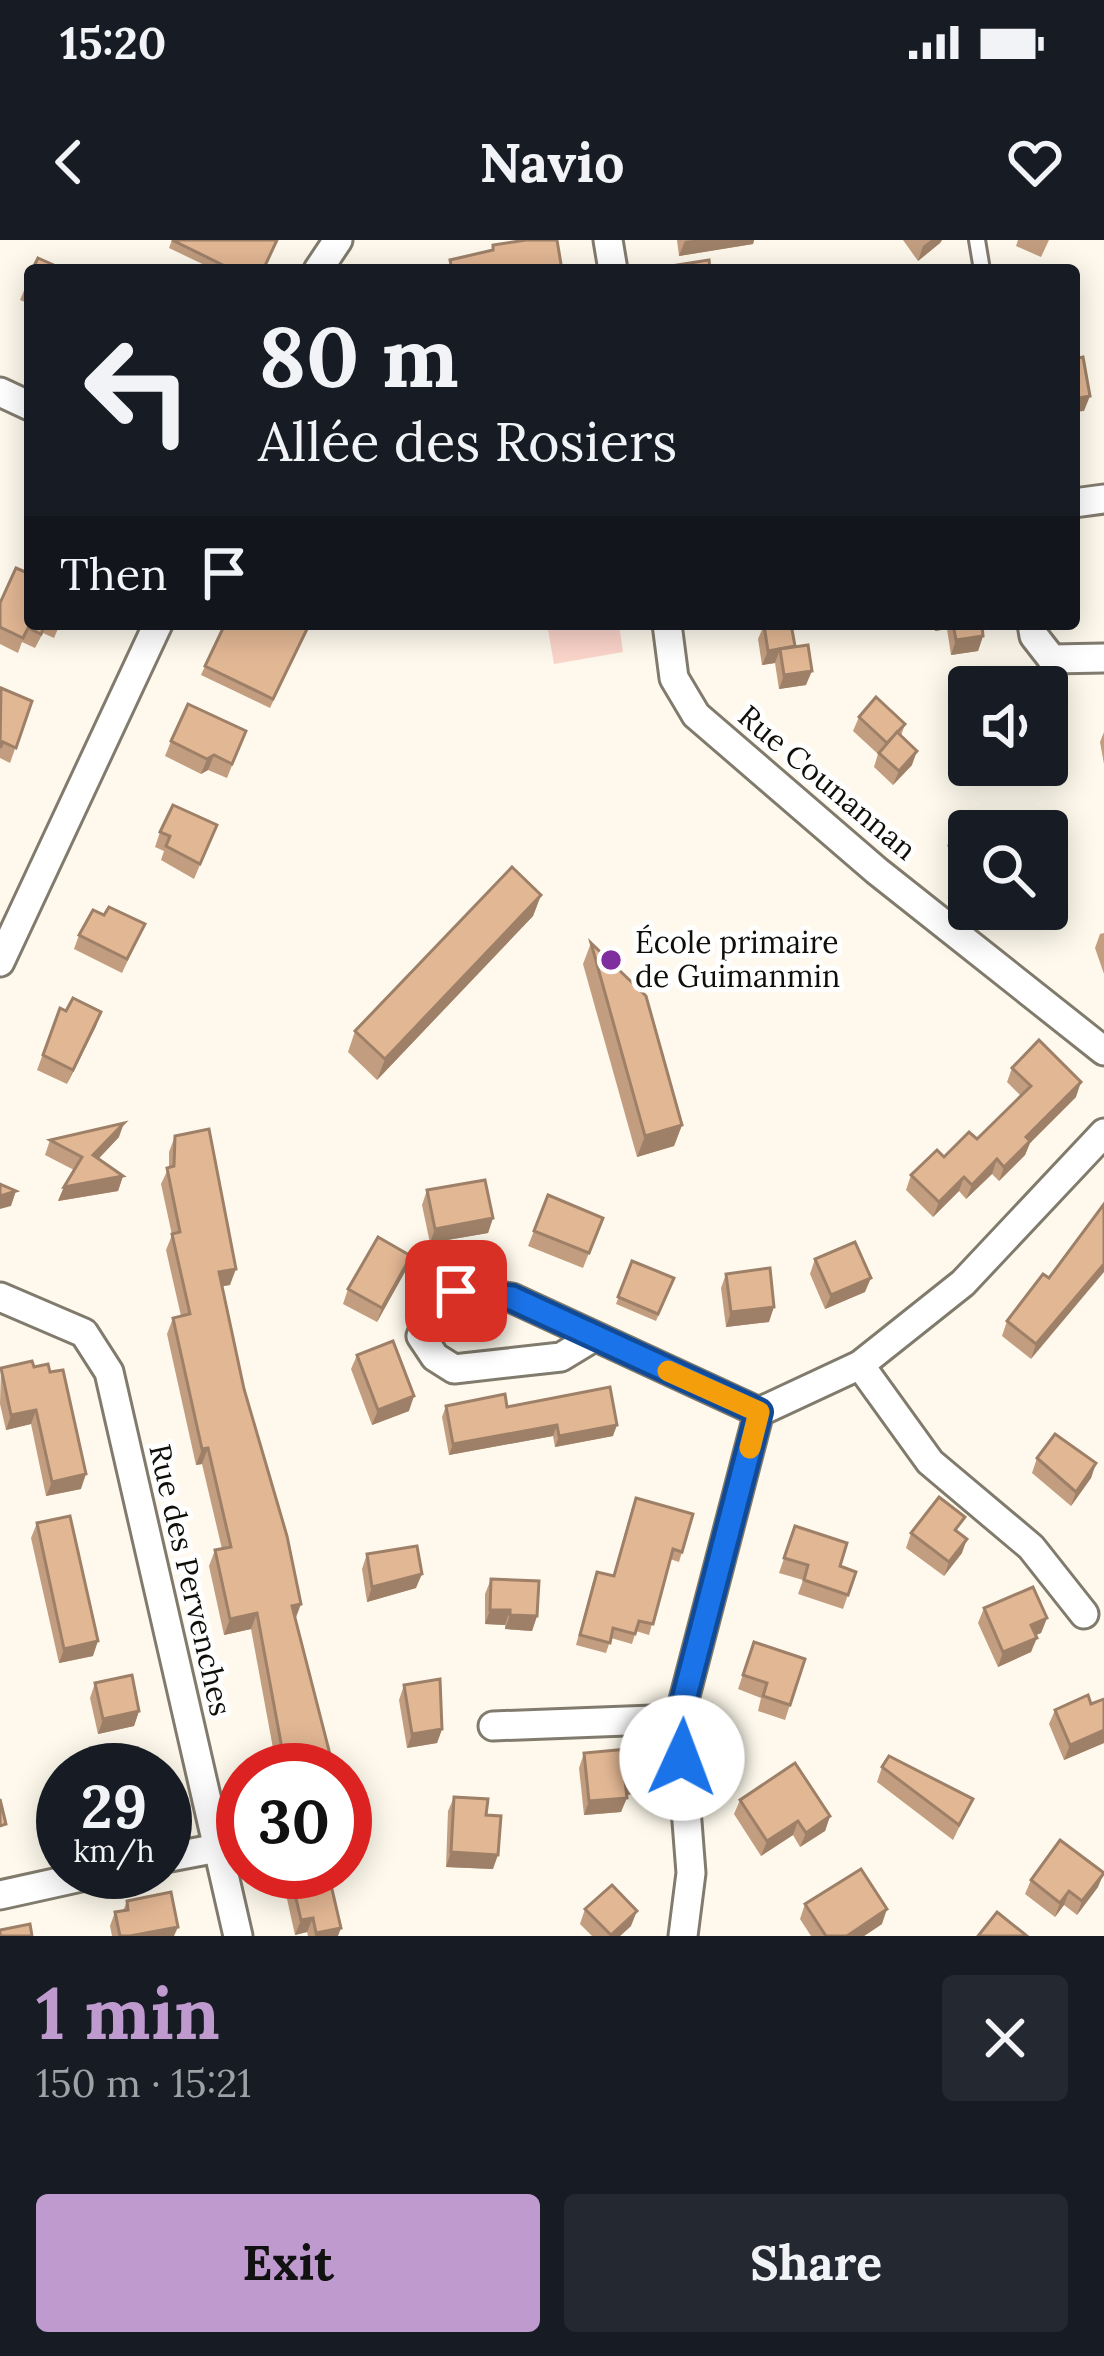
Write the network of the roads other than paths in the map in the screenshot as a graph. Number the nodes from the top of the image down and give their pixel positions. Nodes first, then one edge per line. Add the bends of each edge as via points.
1 (155, 630) edge
2 (668, 630) edge
3 (1033, 630) edge
4 (1104, 658) edge
5 (1052, 659) junction
6 (1048, 666) edge
7 (0, 962) edge
8 (1104, 1051) edge
9 (1104, 1133) edge
10 (0, 1297) edge
11 (594, 1337) junction
12 (860, 1365) junction
13 (759, 1412) junction
14 (1084, 1614) dead end
15 (679, 1719) junction
16 (493, 1726) dead end
17 (216, 1839) edge
18 (36, 1887) edge
19 (0, 1895) edge
20 (230, 1899) edge
21 (692, 1933) edge
22 (238, 1936) edge

1 - 7 street
2 - 8 street, Rue Counannan via 674,678 696,715
3 - 5 street
4 - 5 street
5 - 6 lane
9 - 12 street via 963,1283
10 - 17 street, Rue des Pervenches via 84,1333 109,1372
11 - 11 street via 512,1298 456,1291 433,1306 422,1336 454,1369 561,1357
11 - 13 street
12 - 13 street
12 - 14 street via 929,1462 1031,1547
13 - 15 street
15 - 16 street
15 - 21 street
18 - 19 street
20 - 22 street, Rue des Pervenches

